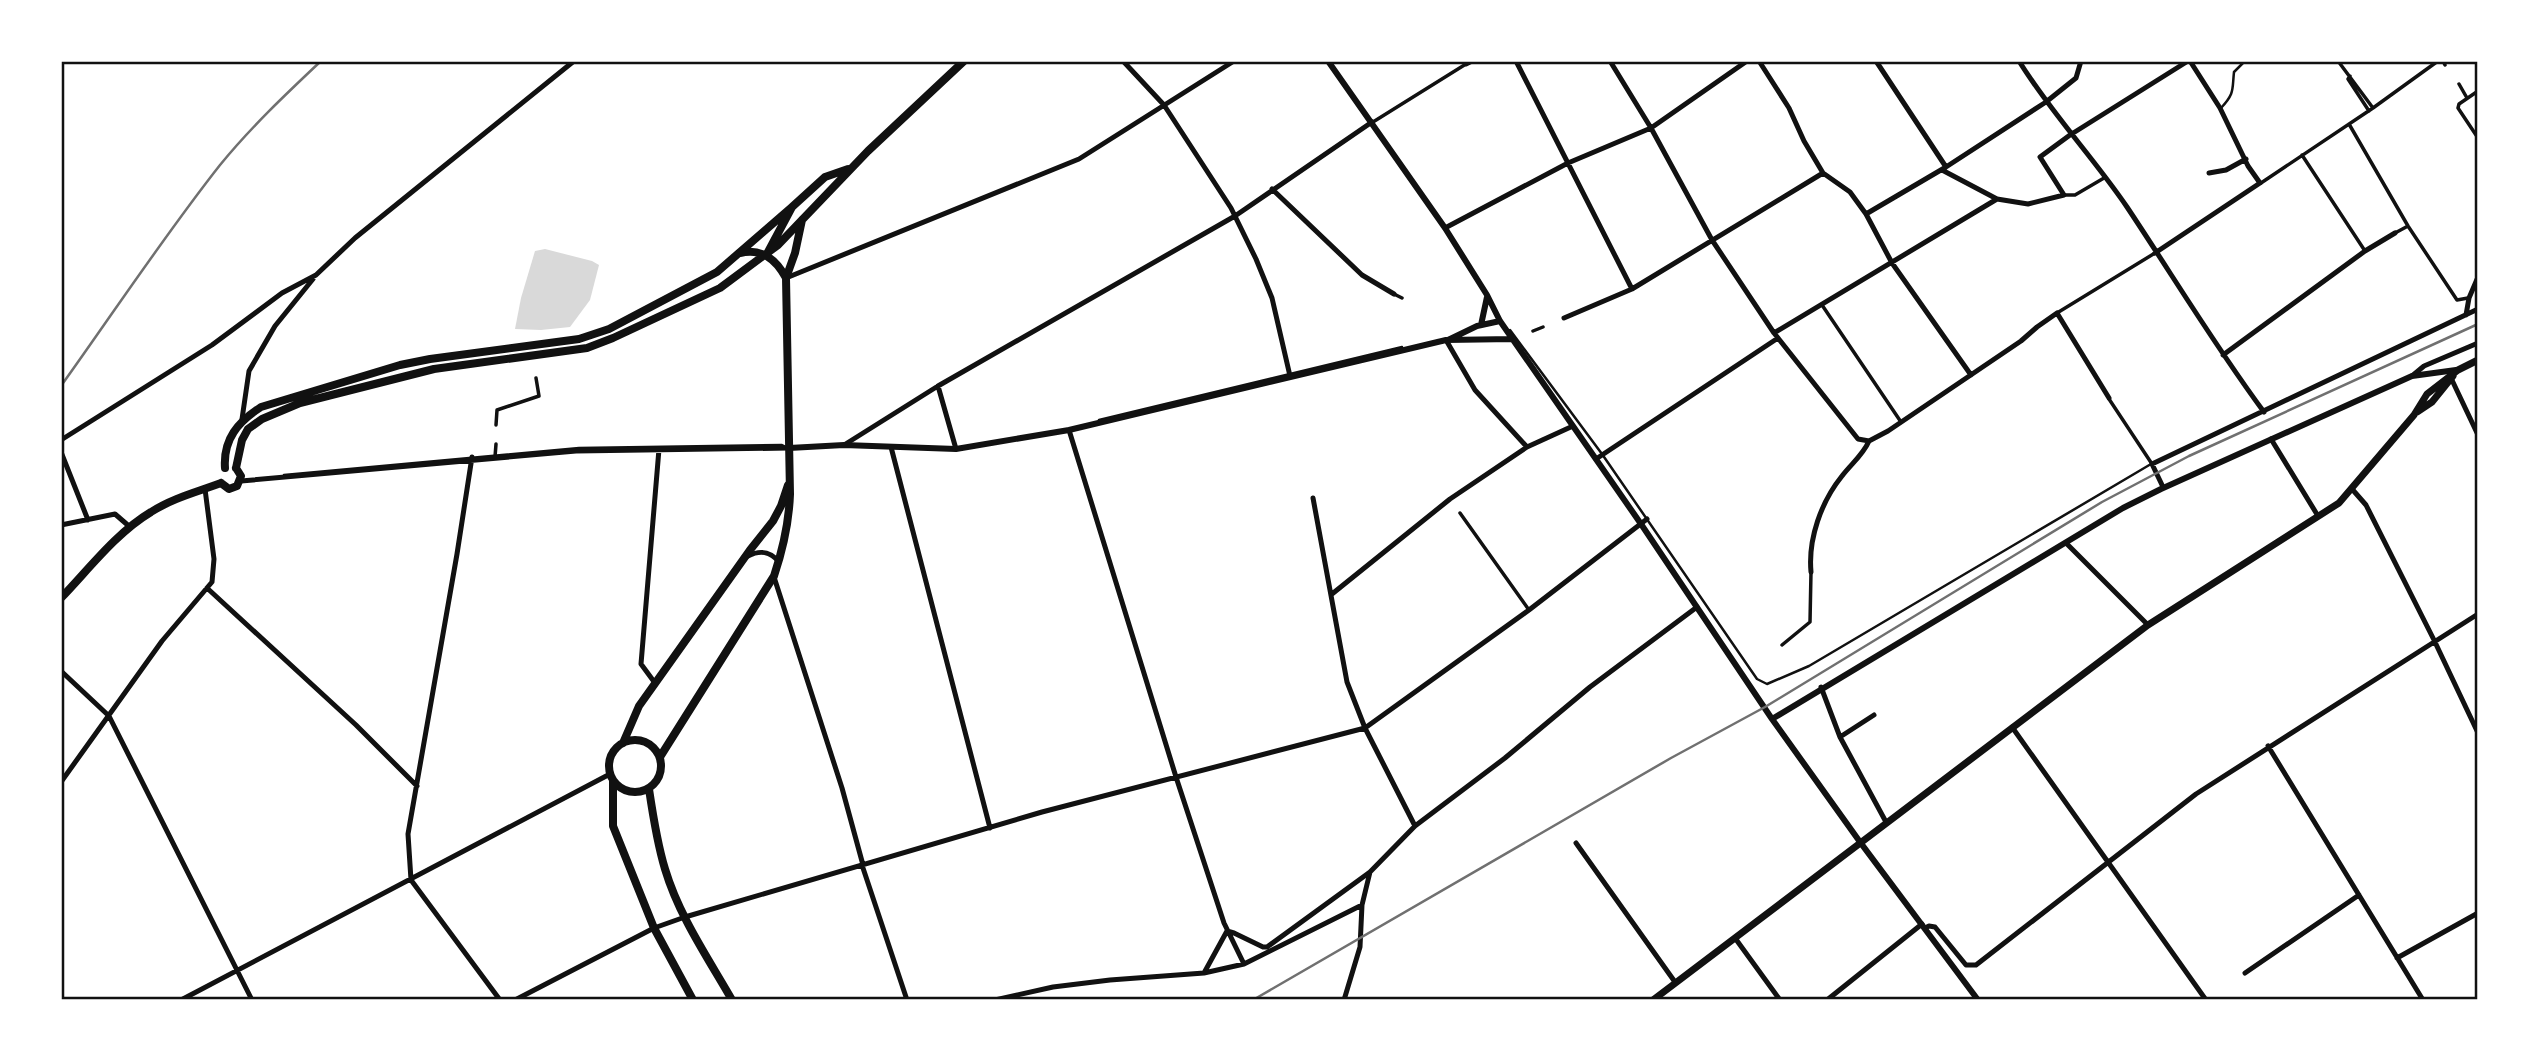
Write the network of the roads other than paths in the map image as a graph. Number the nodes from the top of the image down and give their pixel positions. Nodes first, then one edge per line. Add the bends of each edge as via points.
1 (574, 61) edge
2 (964, 61) edge
3 (1124, 61) edge
4 (1234, 61) edge
5 (1328, 61) edge
6 (1516, 61) edge
7 (1610, 61) edge
8 (1747, 61) edge
9 (1759, 61) edge
10 (1877, 61) edge
11 (2019, 61) edge
12 (2081, 61) edge
13 (2189, 61) edge
14 (2245, 61) edge
15 (2338, 61) edge
16 (2442, 62) edge
17 (1469, 63) edge
18 (2459, 84) dead end
19 (2478, 91) edge
20 (2467, 98) junction
21 (2046, 102) junction
22 (1164, 105) junction
23 (2220, 108) junction
24 (2371, 109) junction
25 (1372, 122) junction
26 (2349, 124) junction
27 (1651, 128) junction
28 (2070, 135) junction
29 (2478, 138) edge
30 (2302, 155) junction
31 (2246, 159) junction
32 (1568, 163) junction
33 (851, 168) junction
34 (1944, 168) junction
35 (1823, 173) junction
36 (2209, 173) dead end
37 (2104, 178) junction
38 (2260, 183) junction
39 (1272, 189) junction
40 (2064, 195) junction
41 (1997, 199) junction
42 (792, 207) junction
43 (1866, 214) junction
44 (1235, 216) junction
45 (802, 220) junction
46 (2408, 226) junction
47 (1445, 228) junction
48 (2395, 233) joint
49 (1712, 240) junction
50 (2365, 251) junction
51 (740, 253) junction
52 (2155, 253) junction
53 (767, 255) junction
54 (1892, 263) junction
55 (316, 275) junction
56 (2478, 277) edge
57 (786, 278) junction
58 (1632, 289) junction
59 (1394, 294) joint
60 (1487, 295) junction
61 (1402, 298) dead end
62 (2469, 298) junction
63 (1821, 305) junction
64 (2478, 309) edge
65 (2057, 313) junction
66 (2466, 315) junction
67 (1564, 318) dead end
68 (1500, 321) junction
69 (1481, 325) junction
70 (1543, 327) dead end
71 (1533, 331) dead end
72 (1774, 332) junction
73 (1457, 335) junction
74 (1778, 338) junction
75 (1513, 340) junction
76 (1446, 341) junction
77 (2478, 343) edge
78 (2223, 355) junction
79 (2478, 360) edge
80 (2458, 370) junction
81 (1290, 374) junction
82 (1971, 375) junction
83 (2412, 376) junction
84 (536, 378) dead end
85 (2451, 378) junction
86 (938, 386) junction
87 (2109, 398) joint
88 (2264, 412) junction
89 (2414, 415) junction
90 (242, 419) junction
91 (1901, 422) junction
92 (1575, 424) junction
93 (496, 425) dead end
94 (1069, 430) junction
95 (2478, 435) edge
96 (2271, 439) junction
97 (61, 440) edge
98 (1869, 441) junction
99 (495, 444) dead end
100 (844, 445) junction
101 (891, 447) junction
102 (956, 447) junction
103 (1527, 447) junction
104 (659, 448) junction
105 (789, 448) junction
106 (61, 452) edge
107 (495, 456) junction
108 (1599, 456) junction
109 (472, 458) junction
110 (2152, 464) junction
111 (225, 468) junction
112 (236, 468) junction
113 (790, 478) junction
114 (243, 481) junction
115 (221, 483) junction
116 (2164, 487) junction
117 (205, 489) junction
118 (2352, 489) junction
119 (1313, 498) dead end
120 (1460, 513) dead end
121 (2318, 516) junction
122 (88, 520) junction
123 (1644, 522) junction
124 (61, 525) edge
125 (130, 527) junction
126 (2066, 543) junction
127 (744, 558) junction
128 (779, 562) junction
129 (1811, 572) joint
130 (774, 576) junction
131 (207, 588) junction
132 (1332, 594) junction
133 (61, 598) edge
134 (1697, 607) junction
135 (1529, 610) junction
136 (2478, 614) edge
137 (2148, 625) junction
138 (2434, 640) junction
139 (1782, 645) dead end
140 (61, 671) edge
141 (655, 683) junction
142 (1821, 687) junction
143 (1874, 715) dead end
144 (109, 716) junction
145 (1772, 719) junction
146 (2012, 727) junction
147 (1365, 728) junction
148 (2478, 733) edge
149 (1840, 737) junction
150 (623, 743) junction
151 (2268, 746) junction
152 (660, 757) junction
153 (612, 777) junction
154 (1176, 777) junction
155 (61, 782) edge
156 (417, 786) junction
157 (649, 789) junction
158 (1886, 822) junction
159 (1415, 826) junction
160 (990, 828) junction
161 (1860, 842) junction
162 (1576, 843) dead end
163 (2108, 862) junction
164 (863, 865) junction
165 (1370, 872) junction
166 (411, 880) junction
167 (2359, 895) junction
168 (1362, 905) junction
169 (2478, 913) edge
170 (685, 917) junction
171 (1923, 926) junction
172 (654, 928) junction
173 (1227, 931) junction
174 (1735, 938) junction
175 (2397, 958) junction
176 (1244, 964) junction
177 (236, 970) junction
178 (1204, 973) junction
179 (2245, 973) dead end
180 (1675, 982) junction
181 (181, 1000) edge
182 (252, 1000) edge
183 (500, 1000) edge
184 (515, 1000) edge
185 (693, 1000) edge
186 (732, 1000) edge
187 (907, 1000) edge
188 (995, 1000) edge
189 (1345, 1000) edge
190 (1653, 1000) edge
191 (1780, 1000) edge
192 (1828, 1000) edge
193 (1978, 1000) edge
194 (2206, 1000) edge
195 (2423, 1000) edge

1 - 55 street via 355,238
2 - 33 main road
3 - 22 street
4 - 22 street
5 - 25 street
6 - 32 street
7 - 27 street
8 - 27 street
9 - 35 street
10 - 34 street
11 - 21 street
12 - 21 street via 2076,78
13 - 23 street
13 - 28 street
14 - 23 lane via 2234,72 2234,90
15 - 24 street
16 - 24 street
17 - 25 street
18 - 20 street
19 - 20 street
20 - 29 street via 2458,108
21 - 28 street
21 - 34 street
22 - 44 street
22 - 57 street via 1079,159
23 - 31 street
24 - 26 street
25 - 39 street
25 - 47 street
26 - 30 street
26 - 46 street
27 - 32 street
27 - 49 street
28 - 37 street
28 - 40 street via 2040,157
30 - 38 street
30 - 50 street
31 - 36 street
31 - 38 street
32 - 47 street
32 - 58 street
33 - 42 main road via 825,177
33 - 45 main road
34 - 41 street
34 - 43 street
35 - 43 street via 1850,192
35 - 49 street
37 - 40 street
37 - 52 street
38 - 52 street
39 - 44 street
39 - 59 street via 1362,275
40 - 41 street via 2028,204
41 - 54 street
42 - 51 main road
42 - 53 main road
43 - 54 street
44 - 81 street via 1272,298
44 - 86 street
45 - 53 main road
45 - 57 main road
46 - 48 street
46 - 62 street via 2457,300
47 - 60 street
48 - 50 street
49 - 58 street
49 - 72 street
50 - 78 street
51 - 53 main road
51 - 90 main road via 703,281 593,335 400,365 268,405
52 - 65 street
52 - 78 street
53 - 57 main road via 780,265
53 - 112 main road via 712,293 596,345 434,369 300,403 247,429
54 - 63 street
54 - 82 street
55 - 90 street via 275,326 249,372
55 - 97 street
56 - 62 street
57 - 105 main road
58 - 67 street
59 - 61 street
60 - 68 street
60 - 69 street
62 - 66 street
63 - 72 street
63 - 91 street
64 - 66 street
65 - 82 street
65 - 87 street
66 - 88 street
68 - 69 street
68 - 75 street
68 - 92 lane via 1533,359
69 - 73 street
70 - 71 street
72 - 74 street
73 - 76 street
73 - 81 lane
74 - 98 street via 1849,429 1858,439
74 - 108 street
75 - 76 street
75 - 92 street
76 - 81 street
76 - 103 street via 1475,390
77 - 83 street via 2424,366
78 - 88 street
79 - 80 main road
80 - 83 street
80 - 85 main road
80 - 89 main road via 2427,394
81 - 94 street
81 - 102 lane via 1069,427
82 - 91 street
83 - 96 street
84 - 93 street via 539,396 497,410
85 - 89 main road via 2432,402
85 - 95 street
86 - 100 street
86 - 102 street
87 - 110 street
88 - 110 street
89 - 118 main road
90 - 111 main road via 228,440
91 - 98 street
92 - 103 street
92 - 108 street
94 - 102 street
94 - 154 street
96 - 116 street
96 - 121 street
98 - 129 street via 1840,477 1819,515 1809,557
99 - 107 street
100 - 101 street
100 - 102 lane
100 - 105 street
101 - 102 street
101 - 160 street
103 - 132 street via 1450,499
104 - 105 street
104 - 107 street
104 - 141 street via 641,664
105 - 113 main road
106 - 122 street
107 - 109 street
108 - 123 street
109 - 114 street
109 - 156 street
110 - 116 street
110 - 123 lane via 1808,666 1767,684 1757,679
111 - 112 main road
111 - 115 main road
112 - 114 main road
113 - 127 main road via 781,506
113 - 128 main road via 789,519
114 - 115 main road via 232,488
115 - 117 main road
116 - 126 street
117 - 125 main road via 176,498
117 - 131 street via 215,567
118 - 121 main road
118 - 138 street via 2366,505
119 - 132 street
120 - 135 street
121 - 137 main road
122 - 124 street
122 - 125 street via 115,514
123 - 134 street
123 - 135 street
125 - 133 main road
126 - 137 street
126 - 142 street
127 - 128 street via 763,552
127 - 141 main road
128 - 130 main road
129 - 139 street via 1810,622
130 - 152 main road
130 - 164 street
131 - 144 street via 162,640
131 - 156 street
132 - 147 street via 1347,682
134 - 145 street
134 - 159 street
135 - 147 street
136 - 138 street
137 - 146 main road
138 - 148 street
138 - 151 street
140 - 144 street
141 - 150 main road
142 - 145 street
142 - 149 street
143 - 149 street
144 - 155 street
144 - 177 street
145 - 161 street
146 - 158 main road
146 - 163 street
147 - 154 street
147 - 159 street
149 - 158 street
150 - 152 main road via 640,740 656,749
150 - 153 main road via 611,756
151 - 163 street
151 - 167 street
152 - 157 main road via 659,778
153 - 157 main road via 625,790
153 - 166 street via 496,832
153 - 172 main road via 613,826
154 - 160 street
154 - 173 street
156 - 166 street via 408,834
157 - 170 main road via 665,870
158 - 161 main road
159 - 165 street
160 - 164 street
161 - 171 street
161 - 174 main road
162 - 180 street
163 - 171 street via 1976,965 1966,965 1935,927
163 - 194 street
164 - 170 street
164 - 187 street
165 - 168 street
165 - 173 street via 1267,947
166 - 177 street
166 - 183 street
167 - 175 street
167 - 179 street
168 - 176 street
168 - 189 street via 1361,937
169 - 175 street
170 - 172 street
170 - 186 main road
171 - 192 street
171 - 193 street
172 - 184 street
172 - 185 main road
173 - 176 street
173 - 178 street
174 - 180 main road
174 - 191 street
175 - 195 street
176 - 178 street
177 - 181 street
177 - 182 street
178 - 188 street via 1110,979
180 - 190 main road

